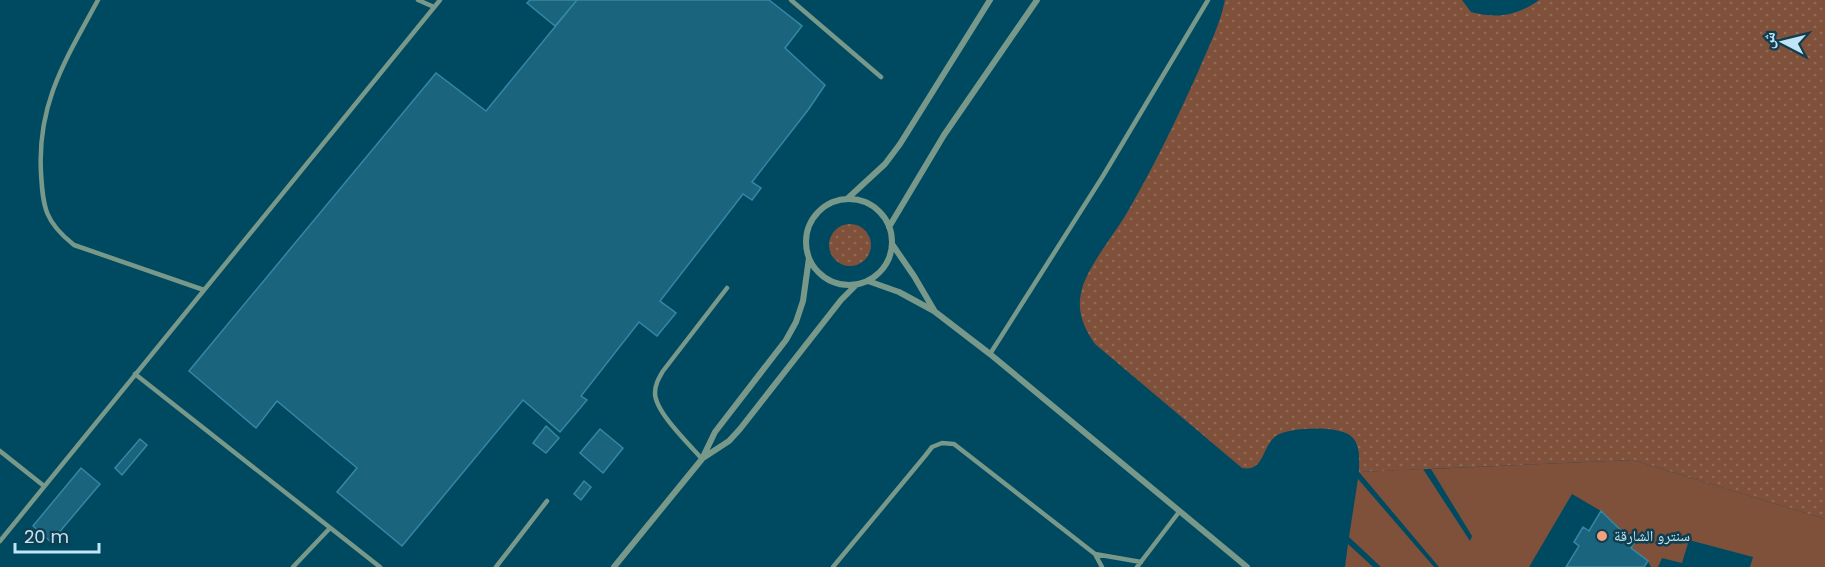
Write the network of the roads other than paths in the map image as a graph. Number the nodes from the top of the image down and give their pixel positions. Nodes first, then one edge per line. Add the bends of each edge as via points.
1 (98, 0) edge
2 (418, 0) edge
3 (440, 0) edge
4 (791, 0) edge
5 (990, 0) edge
6 (1037, 0) edge
7 (1208, 0) edge
8 (434, 8) junction
9 (881, 77) dead end
10 (848, 199) junction
11 (889, 226) junction
12 (892, 244) junction
13 (809, 258) junction
14 (868, 281) junction
15 (856, 285) junction
16 (727, 288) dead end
17 (204, 291) junction
18 (934, 311) junction
19 (990, 354) junction
20 (135, 374) junction
21 (0, 451) edge
22 (702, 459) junction
23 (45, 486) junction
24 (547, 501) dead end
25 (1179, 512) junction
26 (330, 528) junction
27 (0, 541) edge
28 (1095, 554) junction
29 (1139, 565) edge
30 (293, 567) edge
31 (380, 567) edge
32 (496, 567) edge
33 (615, 567) edge
34 (833, 567) edge
35 (1102, 567) edge
36 (1247, 567) edge

1 - 17 lane via 54,82 47,106 40,156 46,214 57,232 74,245
2 - 8 lane
3 - 8 lane
4 - 9 lane
5 - 10 street via 900,144
6 - 11 street via 944,135
7 - 19 lane
8 - 17 lane
10 - 11 street via 877,209
10 - 13 street via 836,201 810,224
11 - 12 street
12 - 14 street via 885,266
12 - 18 street
13 - 15 street via 833,282
13 - 22 street via 796,322 715,432
14 - 15 street
14 - 18 street
15 - 22 street via 740,429
16 - 22 lane via 663,370 654,393 657,405
17 - 20 lane
18 - 19 street
19 - 25 street
20 - 23 lane
20 - 26 lane
21 - 23 lane
22 - 33 street
23 - 27 lane
24 - 32 lane
25 - 29 lane
25 - 36 street
26 - 30 lane
26 - 31 lane
28 - 29 lane
28 - 34 lane via 963,450 942,443 932,447
28 - 35 lane

